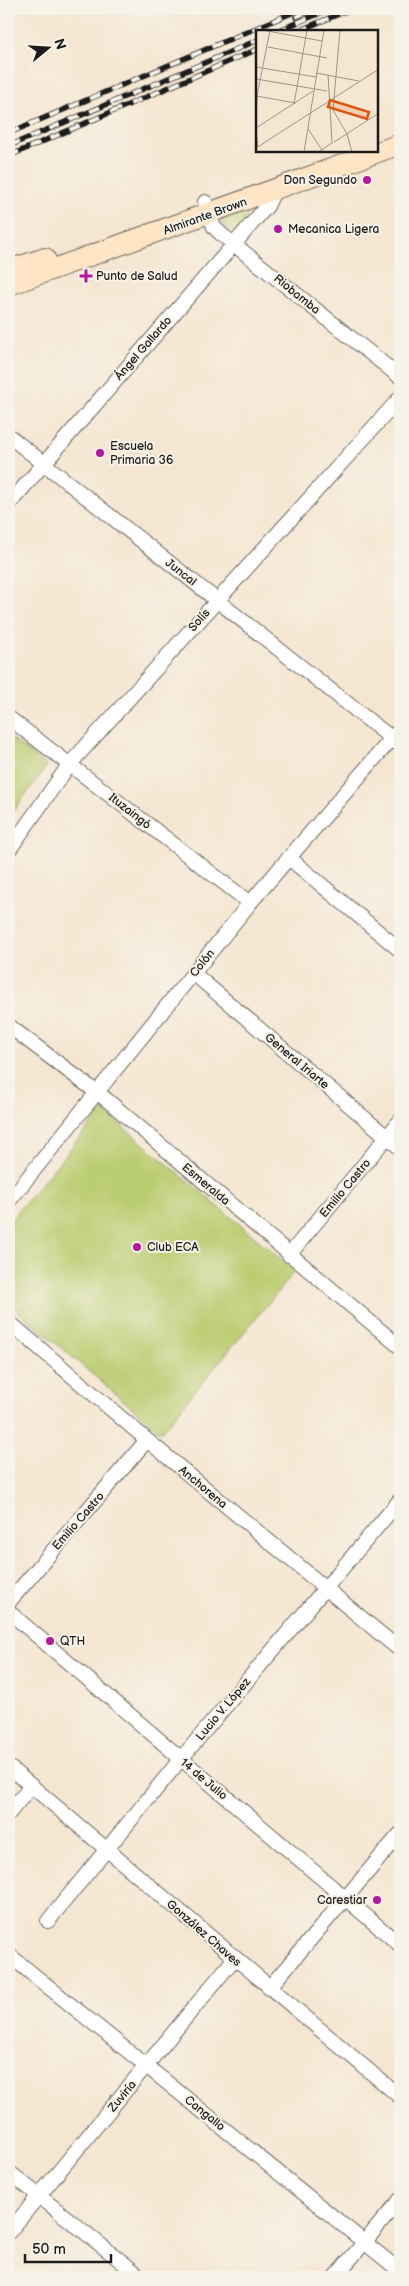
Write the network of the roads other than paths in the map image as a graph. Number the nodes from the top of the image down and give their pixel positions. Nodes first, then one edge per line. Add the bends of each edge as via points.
1 (400, 130) edge
2 (379, 138) edge
3 (400, 144) edge
4 (342, 152) edge
5 (379, 152) edge
6 (379, 152) edge
7 (274, 191) junction
8 (207, 208) junction
9 (234, 243) junction
10 (9, 270) edge
11 (9, 285) edge
12 (400, 377) edge
13 (400, 398) edge
14 (9, 436) edge
15 (42, 463) junction
16 (9, 504) edge
17 (216, 601) junction
18 (9, 718) edge
19 (397, 737) edge
20 (69, 764) junction
21 (9, 850) edge
22 (289, 858) junction
23 (250, 904) junction
24 (400, 950) edge
25 (194, 973) junction
26 (9, 1026) edge
27 (97, 1093) junction
28 (400, 1121) edge
29 (387, 1137) junction
30 (400, 1148) edge
31 (9, 1201) edge
32 (289, 1254) junction
33 (9, 1322) edge
34 (400, 1347) edge
35 (147, 1440) junction
36 (400, 1500) edge
37 (325, 1588) junction
38 (9, 1602) edge
39 (9, 1612) edge
40 (400, 1650) edge
41 (180, 1760) junction
42 (9, 1767) edge
43 (32, 1786) junction
44 (9, 1813) edge
45 (400, 1834) edge
46 (107, 1850) junction
47 (346, 1900) junction
48 (48, 1921) dead end
49 (400, 1945) edge
50 (9, 1955) edge
51 (234, 1959) junction
52 (269, 1988) junction
53 (148, 2066) junction
54 (400, 2097) edge
55 (9, 2172) edge
56 (39, 2196) junction
57 (400, 2200) edge
58 (9, 2232) edge
59 (364, 2242) junction
60 (400, 2271) edge
61 (141, 2277) edge
62 (335, 2277) edge

1 - 2 main road
3 - 6 main road, Almirante Brown
4 - 8 main road, Almirante Brown
5 - 7 main road, Almirante Brown
7 - 8 main road, Almirante Brown
7 - 9 street, Ángel Gallardo via 267,206
8 - 9 street, Riobamba via 214,227
8 - 10 main road, Almirante Brown
8 - 11 main road, Almirante Brown
9 - 12 street, Riobamba
9 - 15 street, Ángel Gallardo
13 - 17 street, Solís
14 - 15 street, Juncal
15 - 16 street, Ángel Gallardo
15 - 17 street, Juncal
17 - 19 street, Juncal
17 - 20 street, Solís
18 - 20 street, Ituzaingó
19 - 22 street, Colón
20 - 21 street, Solís
20 - 23 street, Ituzaingó
22 - 23 street, Colón
22 - 24 street
23 - 25 street, Colón
25 - 27 street, Colón
25 - 29 street, General Iriarte
26 - 27 street, Esmeralda
27 - 31 street, Colón
27 - 32 street, Esmeralda
28 - 29 street, Emilio Castro
29 - 30 street, General Iriarte
29 - 32 street, Emilio Castro
32 - 34 street, Esmeralda
33 - 35 street, Anchorena
35 - 37 street, Anchorena
35 - 38 street, Emilio Castro
36 - 37 street, Lucio V. López
37 - 40 street, Anchorena
37 - 41 street, Lucio V. López
39 - 41 street, 14 de Julio
41 - 46 street, Lucio V. López
41 - 47 street, 14 de Julio
42 - 43 street, González Chaves
43 - 44 street
43 - 46 street, González Chaves
45 - 47 street
46 - 48 street, Lucio V. López
46 - 51 street, González Chaves
47 - 49 street, 14 de Julio
47 - 52 street
50 - 53 street, Cangallo
51 - 52 street, González Chaves
51 - 53 street, Zuviría
52 - 54 street, González Chaves
53 - 56 street, Zuviría
53 - 59 street, Cangallo
55 - 56 street
56 - 58 street, Zuviría
56 - 61 street
57 - 59 street
59 - 60 street, Cangallo
59 - 62 street

